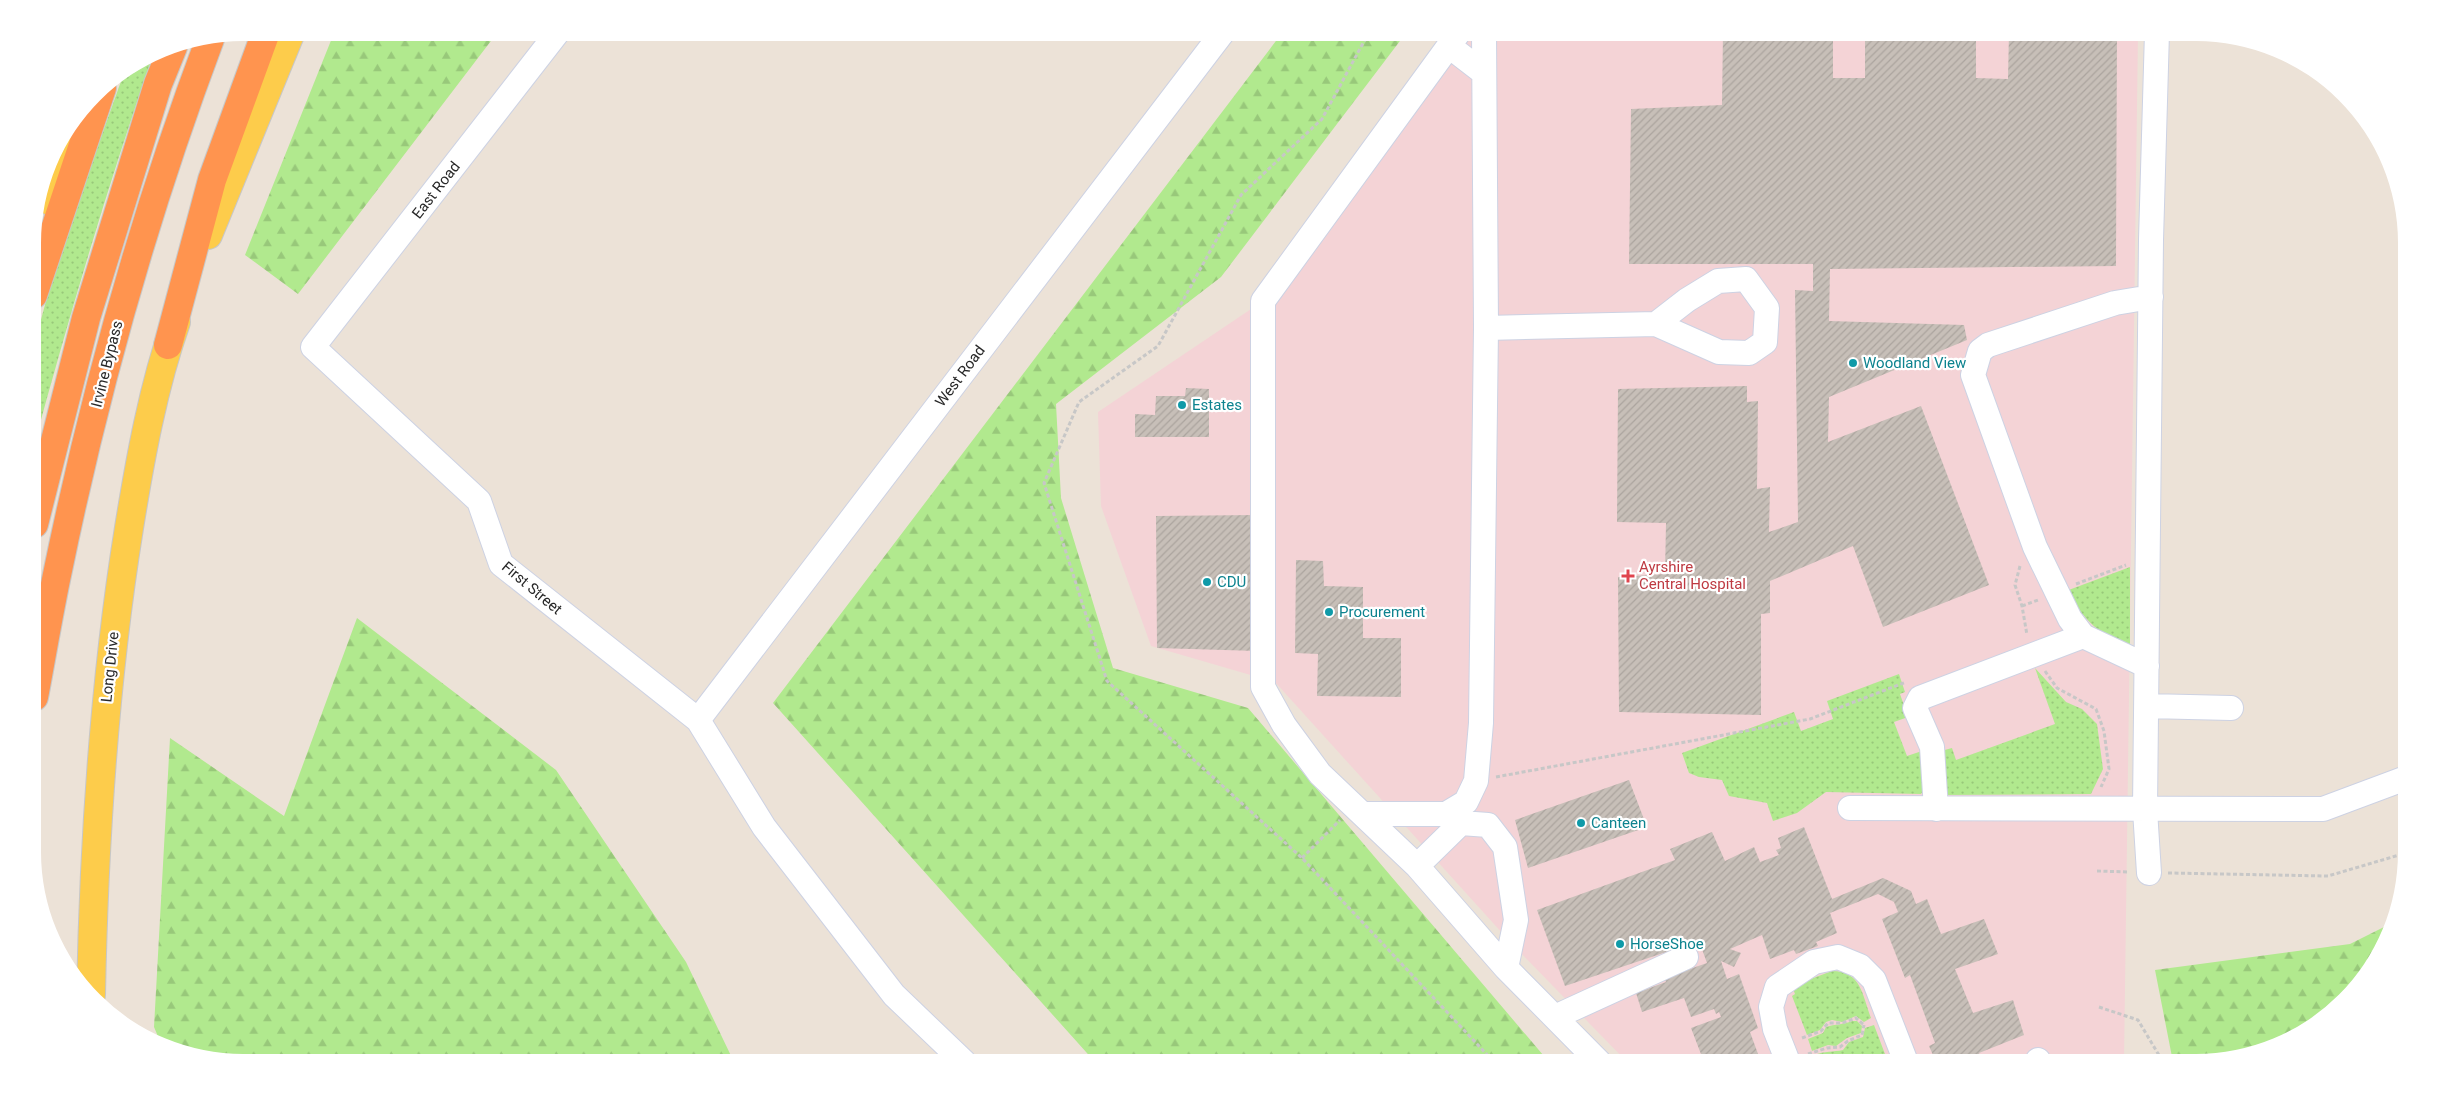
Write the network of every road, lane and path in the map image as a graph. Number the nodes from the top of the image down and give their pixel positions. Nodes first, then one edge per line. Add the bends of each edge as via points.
1 (263, 41) edge
2 (286, 41) edge
3 (551, 41) edge
4 (1216, 41) edge
5 (1364, 41) edge
6 (1453, 41) edge
7 (1456, 41) edge
8 (1484, 41) edge
9 (2157, 41) edge
10 (208, 44) edge
11 (169, 56) edge
12 (1484, 73) junction
13 (96, 106) edge
14 (68, 142) edge
15 (41, 248) edge
16 (41, 271) edge
17 (2151, 297) junction
18 (1656, 324) dead end
19 (1486, 328) junction
20 (168, 345) junction
21 (313, 347) joint
22 (41, 496) edge
23 (2029, 531) junction
24 (2148, 563) junction
25 (2056, 592) junction
26 (2022, 606) junction
27 (2083, 636) junction
28 (2023, 651) junction
29 (41, 660) edge
30 (2147, 666) junction
31 (1911, 680) dead end
32 (2146, 706) junction
33 (2231, 708) dead end
34 (698, 720) junction
35 (1476, 781) junction
36 (2398, 781) edge
37 (1850, 808) dead end
38 (1359, 810) junction
39 (1936, 810) junction
40 (2090, 810) junction
41 (2145, 810) junction
42 (2398, 855) edge
43 (1302, 858) junction
44 (1418, 866) junction
45 (2097, 871) dead end
46 (2149, 873) junction
47 (1686, 957) dead end
48 (1506, 968) junction
49 (91, 984) edge
50 (2099, 1007) dead end
51 (1555, 1017) junction
52 (1802, 1038) dead end
53 (956, 1054) edge
54 (1486, 1054) edge
55 (1591, 1054) edge
56 (1795, 1054) edge
57 (1810, 1054) edge
58 (1903, 1054) edge
59 (2158, 1054) edge

1 - 20 highway via 212,180
2 - 20 main road, Long Drive via 215,214
3 - 21 street, East Road
4 - 34 street, West Road
5 - 43 path via 1322,119 1241,195 1158,346 1079,402 1044,483 1107,681
6 - 38 street via 1263,301 1264,687 1284,725 1320,774
7 - 12 street
8 - 12 street
9 - 17 street
10 - 29 highway, Irvine Bypass via 144,230 115,333 58,571
11 - 22 highway, Irvine Bypass via 86,318
12 - 19 street
13 - 16 highway
14 - 15 main road
17 - 23 street via 2115,303 2006,338 1980,351 1973,375
17 - 24 street
18 - 19 street
19 - 35 street via 1481,723
20 - 49 main road, Long Drive via 138,475 117,605 103,744 93,892
21 - 34 street, First Street via 479,501 500,564
23 - 25 street
23 - 26 path via 2015,585
24 - 25 path via 2128,564
24 - 30 street
25 - 26 path
25 - 27 street
26 - 28 path via 2027,636
27 - 28 street
27 - 30 street
28 - 39 street via 1920,698 1915,708 1932,747
28 - 40 path via 2057,688 2096,709 2104,732 2109,770
30 - 32 street
31 - 35 path via 1810,719
32 - 33 street
32 - 41 street
34 - 53 street via 764,827 894,995
35 - 38 street via 1466,802 1446,814
36 - 41 street via 2322,809
37 - 39 street
38 - 43 path
38 - 44 street
39 - 40 street
40 - 41 street
41 - 46 street
42 - 46 path via 2328,876
43 - 54 path
44 - 48 street
44 - 48 street via 1460,823 1488,825 1505,846 1516,920
45 - 46 path
47 - 51 street
48 - 51 street
50 - 59 path via 2138,1020
51 - 55 street
52 - 57 path via 1821,1031 1828,1023 1856,1018 1864,1024 1862,1035 1840,1047
56 - 58 street via 1775,1029 1771,1007 1777,987 1814,962 1838,957 1860,966 1874,980

